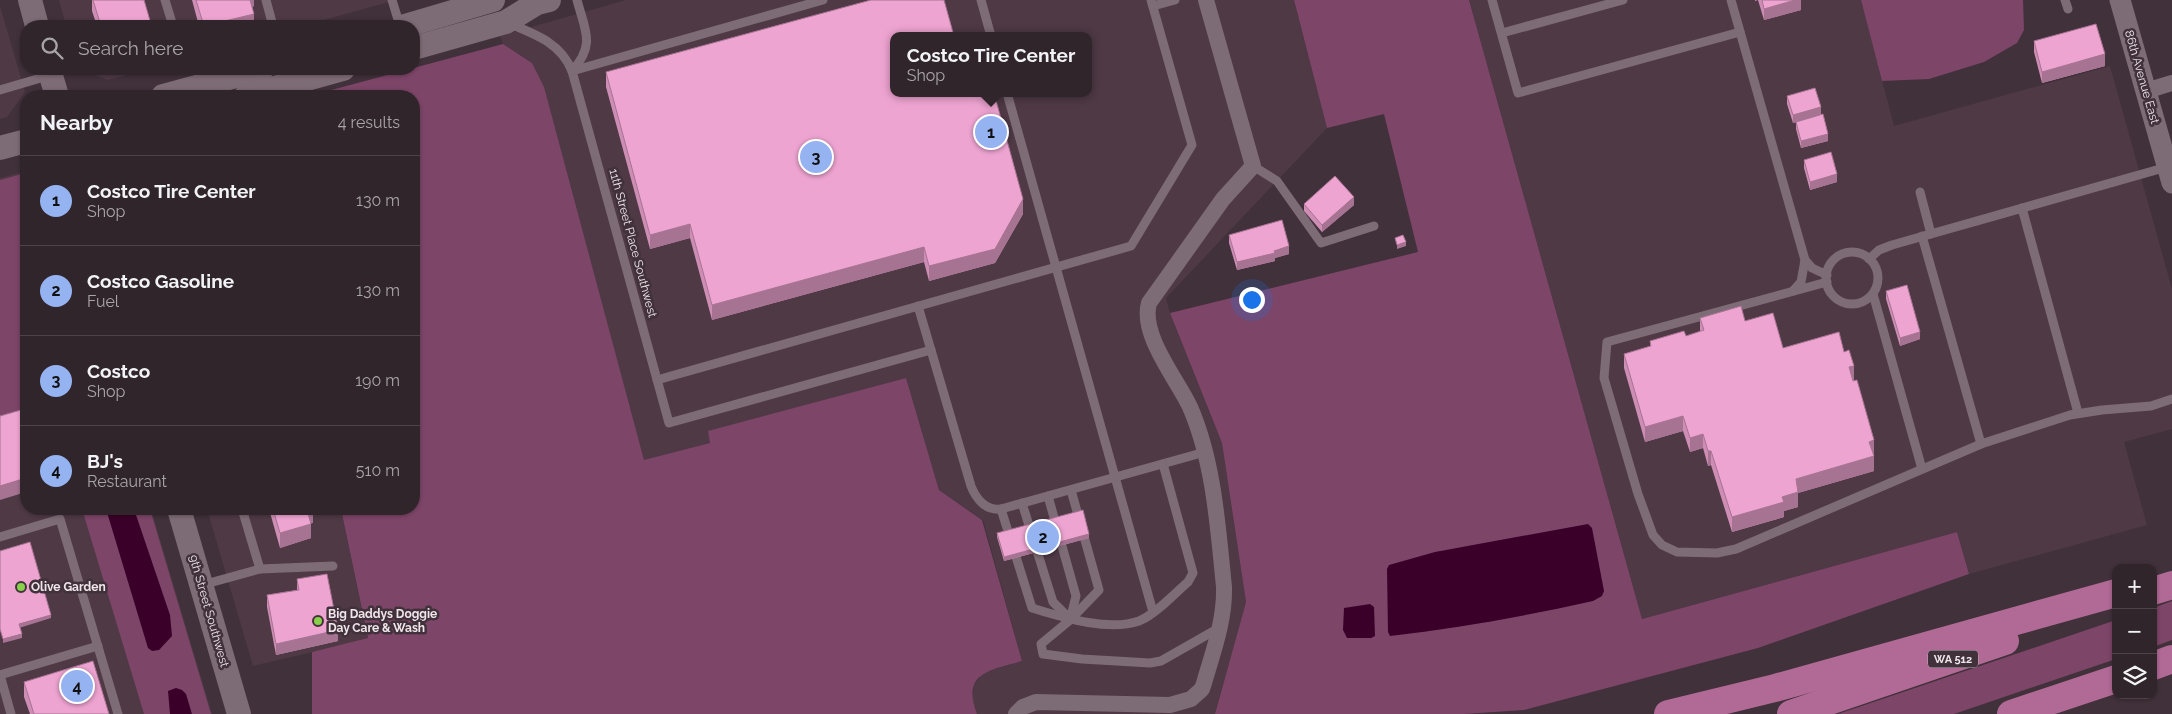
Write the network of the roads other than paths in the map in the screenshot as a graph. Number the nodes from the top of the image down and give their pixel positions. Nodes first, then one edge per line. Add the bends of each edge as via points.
1 (30, 0) edge
2 (165, 0) edge
3 (266, 0) edge
4 (392, 0) edge
5 (493, 0) edge
6 (577, 0) edge
7 (823, 0) edge
8 (981, 0) edge
9 (1174, 0) edge
10 (1206, 0) edge
11 (1492, 0) edge
12 (1623, 0) edge
13 (1731, 0) edge
14 (2120, 0) edge
15 (537, 1) edge
16 (1152, 3) edge
17 (1597, 3) edge
18 (35, 20) edge
19 (171, 20) edge
20 (271, 20) edge
21 (398, 20) edge
22 (420, 22) edge
23 (506, 22) junction
24 (989, 32) edge
25 (1740, 32) junction
26 (1502, 34) junction
27 (420, 46) edge
28 (572, 71) junction
29 (240, 75) edge
30 (321, 75) edge
31 (53, 80) edge
32 (2172, 83) edge
33 (0, 90) edge
34 (185, 90) edge
35 (268, 90) edge
36 (2146, 91) junction
37 (1008, 97) edge
38 (20, 142) edge
39 (0, 148) edge
40 (1253, 166) junction
41 (2170, 175) edge
42 (1920, 192) dead end
43 (2022, 208) junction
44 (1374, 226) dead end
45 (1927, 235) junction
46 (1869, 259) junction
47 (1805, 260) junction
48 (1056, 268) junction
49 (1827, 278) junction
50 (1793, 291) junction
51 (1872, 294) junction
52 (918, 306) junction
53 (931, 350) junction
54 (657, 380) junction
55 (2172, 399) edge
56 (2078, 414) junction
57 (1981, 444) junction
58 (1205, 452) junction
59 (1163, 464) junction
60 (1922, 469) junction
61 (1115, 478) junction
62 (1071, 490) junction
63 (1048, 496) junction
64 (1022, 504) junction
65 (1001, 509) junction
66 (181, 515) edge
67 (244, 515) edge
68 (0, 537) edge
69 (333, 566) dead end
70 (260, 569) junction
71 (2172, 577) edge
72 (2157, 581) edge
73 (201, 585) junction
74 (2172, 585) edge
75 (2157, 590) edge
76 (2112, 594) edge
77 (2112, 605) edge
78 (1153, 612) junction
79 (1070, 620) junction
80 (1220, 628) junction
81 (98, 646) junction
82 (2172, 660) edge
83 (2157, 665) edge
84 (2112, 680) edge
85 (2067, 695) junction
86 (11, 714) edge
87 (118, 714) edge
88 (239, 714) edge
89 (1016, 714) edge
90 (1668, 714) edge
91 (1791, 714) edge
92 (2011, 714) edge
93 (2018, 714) edge

1 - 18 main road
2 - 19 lane
3 - 20 lane
4 - 21 lane
5 - 22 main road
6 - 28 lane via 587,51
7 - 28 lane
8 - 24 lane
9 - 16 lane
10 - 40 street
11 - 26 lane
12 - 17 lane
13 - 25 lane
14 - 36 street, 86th Avenue East
15 - 23 main road
16 - 48 lane via 1192,145 1132,246
17 - 26 lane
23 - 27 main road
23 - 28 lane, 11th Street Place Southwest via 549,42 567,59
25 - 26 lane via 1518,94
25 - 47 lane
28 - 54 lane, 11th Street Place Southwest
29 - 34 main road
30 - 35 main road
31 - 33 lane
32 - 36 street
36 - 41 street, 86th Avenue East
37 - 48 lane
38 - 39 main road
40 - 44 lane via 1277,181 1321,243
40 - 58 street via 1223,199 1149,303 1146,312 1153,338 1190,408
41 - 43 lane
42 - 45 lane
43 - 45 lane
43 - 56 lane
45 - 46 lane via 1879,250
45 - 57 lane
46 - 49 lane via 1858,252 1840,255 1829,267
46 - 51 lane via 1877,269 1878,278
47 - 49 lane
47 - 50 lane via 1801,282
48 - 52 lane
48 - 61 lane
49 - 50 lane
49 - 51 lane via 1830,290 1842,301 1858,303
50 - 60 lane via 1607,342 1604,378 1653,536 1676,552 1717,553 1736,549
51 - 60 lane
52 - 53 lane
52 - 54 lane
53 - 54 lane, 11th Street Place Southwest via 669,423
53 - 65 lane via 974,494 990,509
55 - 56 lane via 2151,406
56 - 57 lane
57 - 60 lane
58 - 59 lane
58 - 80 street via 1224,587
59 - 61 lane
59 - 78 lane via 1193,573 1188,582
61 - 62 lane
61 - 78 lane
62 - 63 lane
62 - 79 lane via 1099,590
63 - 64 lane
63 - 79 lane via 1076,596
64 - 65 lane
64 - 79 lane via 1053,602
65 - 79 lane via 1032,608
66 - 73 main road, 9th Street Southwest
67 - 70 lane
68 - 81 lane via 60,519
69 - 70 lane
70 - 73 lane
71 - 72 highway
73 - 88 main road, 9th Street Southwest
74 - 75 highway
76 - 90 highway via 1775,688
77 - 91 highway, WA 512
78 - 79 lane via 1139,621 1109,624
79 - 80 lane via 1041,644 1043,654 1082,660 1150,663 1161,661
80 - 89 street via 1202,689 1191,699 1160,706 1036,702
81 - 86 lane via 0,675
81 - 87 lane
82 - 83 highway
84 - 85 highway
85 - 92 highway
85 - 93 highway

